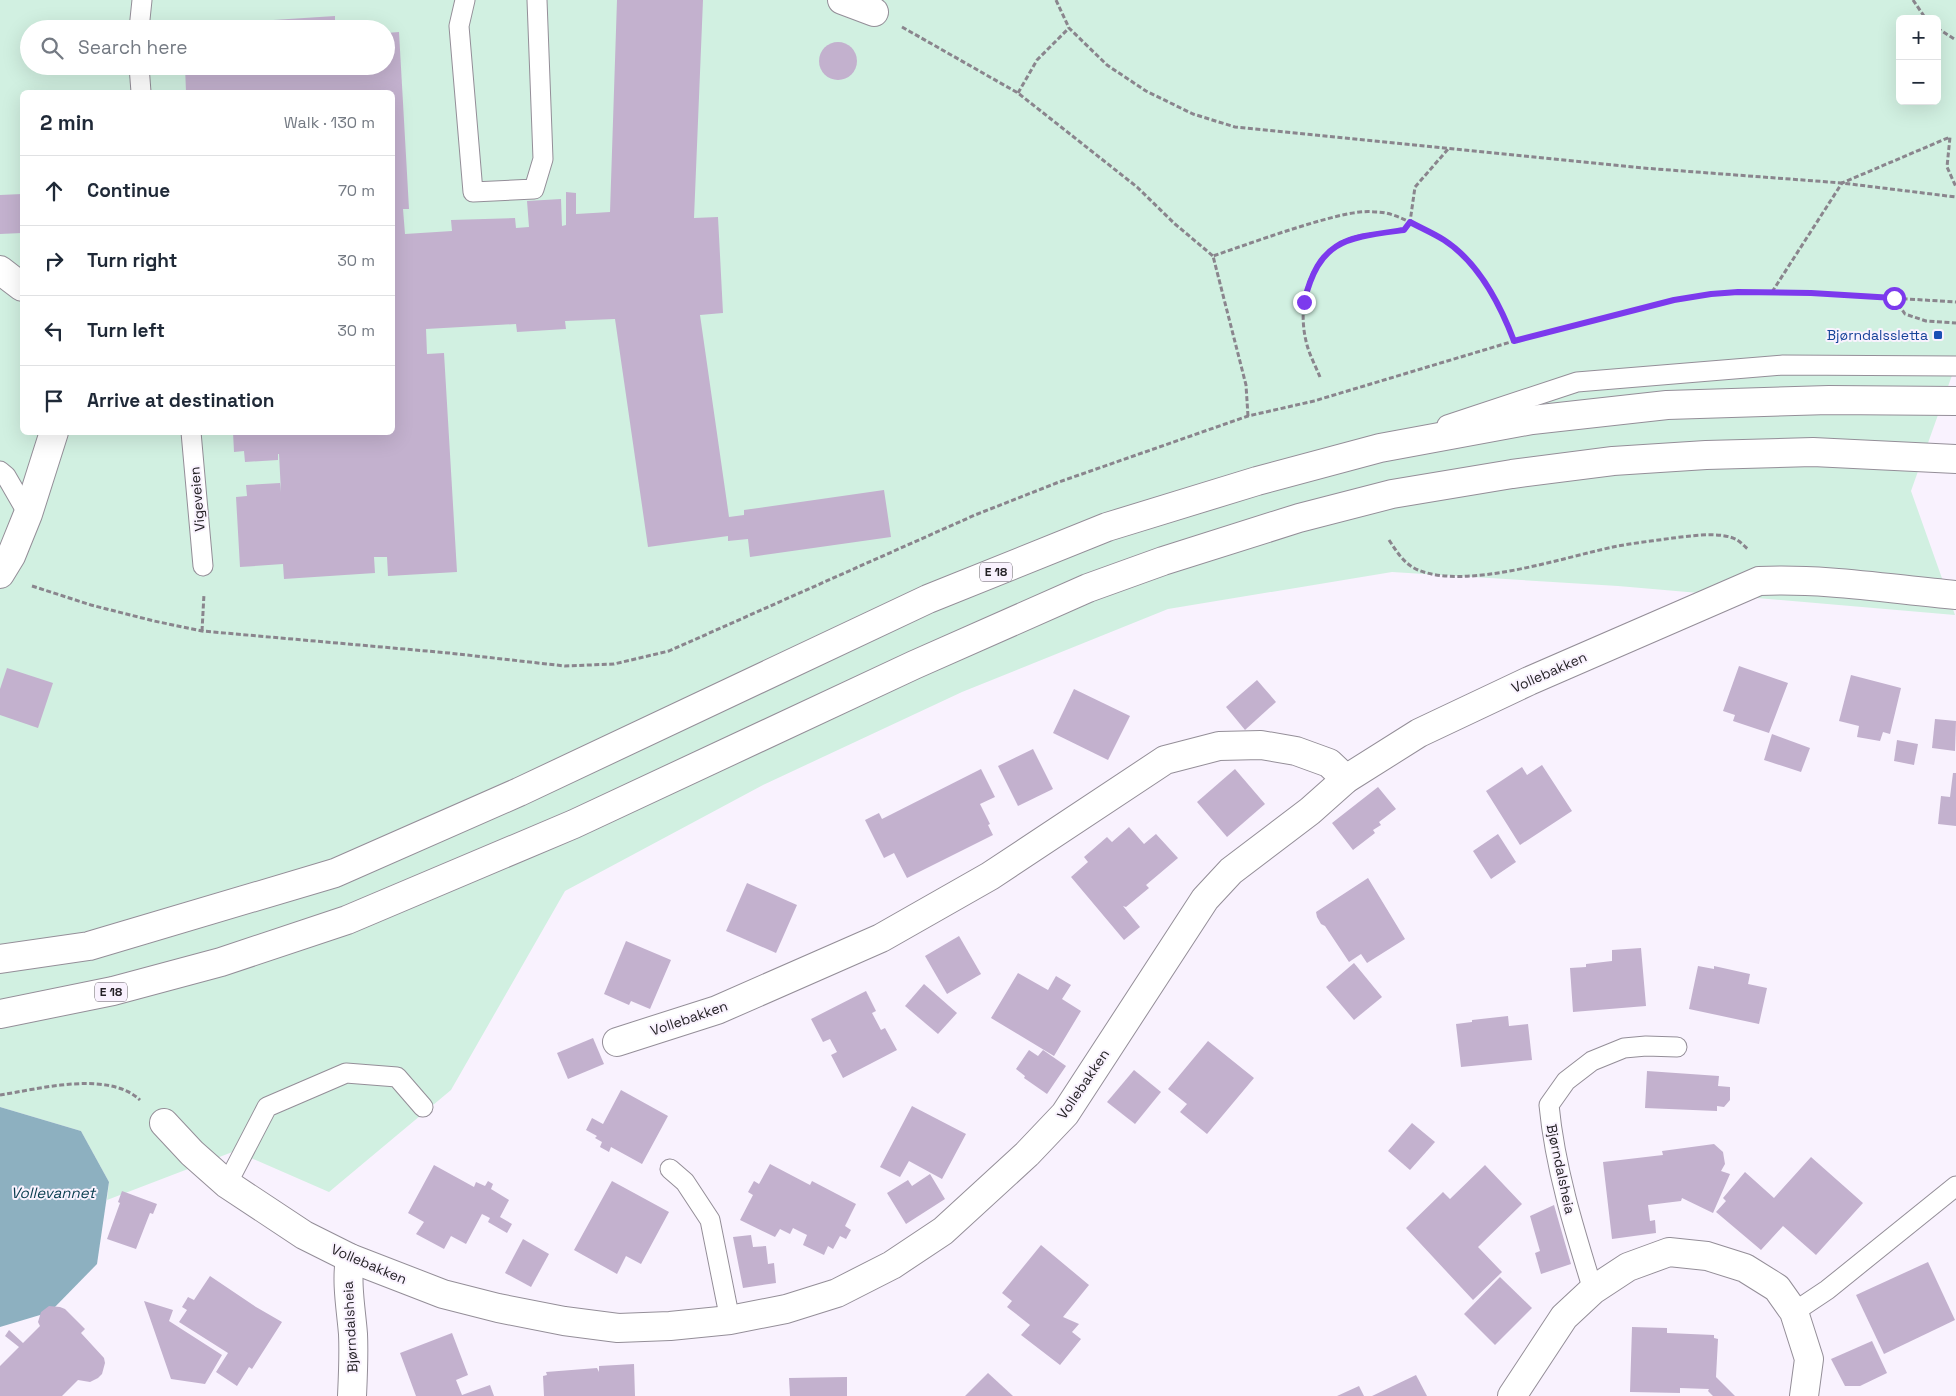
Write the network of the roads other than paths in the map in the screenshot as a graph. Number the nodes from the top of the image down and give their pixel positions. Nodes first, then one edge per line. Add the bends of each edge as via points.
1 (142, 0) edge
2 (465, 0) edge
3 (536, 0) edge
4 (842, 0) edge
5 (874, 12) road end
6 (140, 20) edge
7 (140, 75) edge
8 (141, 90) edge
9 (0, 270) edge
10 (20, 285) edge
11 (1956, 366) edge
12 (1956, 401) edge
13 (53, 435) edge
14 (191, 435) edge
15 (1380, 448) junction
16 (1956, 459) edge
17 (0, 471) edge
18 (28, 514) junction
19 (202, 566) road end
20 (1, 573) edge
21 (1956, 595) edge
22 (1346, 779) junction
23 (0, 959) edge
24 (0, 1014) edge
25 (617, 1042) dead end
26 (1677, 1047) dead end
27 (423, 1107) dead end
28 (164, 1123) road end
29 (670, 1169) dead end
30 (227, 1184) junction
31 (1956, 1186) edge
32 (350, 1258) junction
33 (1593, 1290) junction
34 (1794, 1312) junction
35 (730, 1320) junction
36 (352, 1396) edge
37 (1512, 1396) edge
38 (1804, 1396) edge

1 - 6 lane
2 - 3 lane via 459,26 473,192 534,189 543,159
4 - 5 main road
7 - 8 lane
9 - 10 main road
11 - 15 lane via 1783,365 1577,382
12 - 15 main road, E 18 via 1829,400 1667,405 1532,420
13 - 18 main road
14 - 19 lane, Vigeveien
15 - 23 main road, E 18 via 1106,527 937,596 519,792 335,873 90,946
16 - 24 main road, E 18 via 1813,452 1613,461 1392,494 1299,518 1088,588 914,665 574,824 347,920 221,962 113,991
17 - 18 lane
18 - 20 main road
21 - 22 main road, Vollebakken via 1794,579 1759,580 1472,706 1419,733
22 - 25 main road, Vollebakken via 1329,763 1296,751 1261,745 1219,746 1165,760 990,876 881,938 717,1010
22 - 35 main road, Vollebakken via 1231,872 1206,899 1065,1114 1027,1154 942,1231 892,1265 837,1293 786,1309
26 - 33 lane, Bjørndalsheia via 1624,1048 1592,1061 1566,1081 1549,1105 1552,1136 1570,1213
27 - 30 lane via 397,1077 346,1073 267,1107
28 - 30 main road, Vollebakken
29 - 35 lane via 685,1182 710,1220
30 - 32 main road, Vollebakken via 304,1236
31 - 34 lane via 1827,1290
32 - 35 main road, Vollebakken via 443,1294 564,1321 618,1328
32 - 36 main road, Bjørndalsheia
33 - 34 main road via 1628,1267 1670,1252 1707,1256 1744,1268 1776,1288
33 - 37 main road via 1564,1317
34 - 38 main road via 1809,1359

